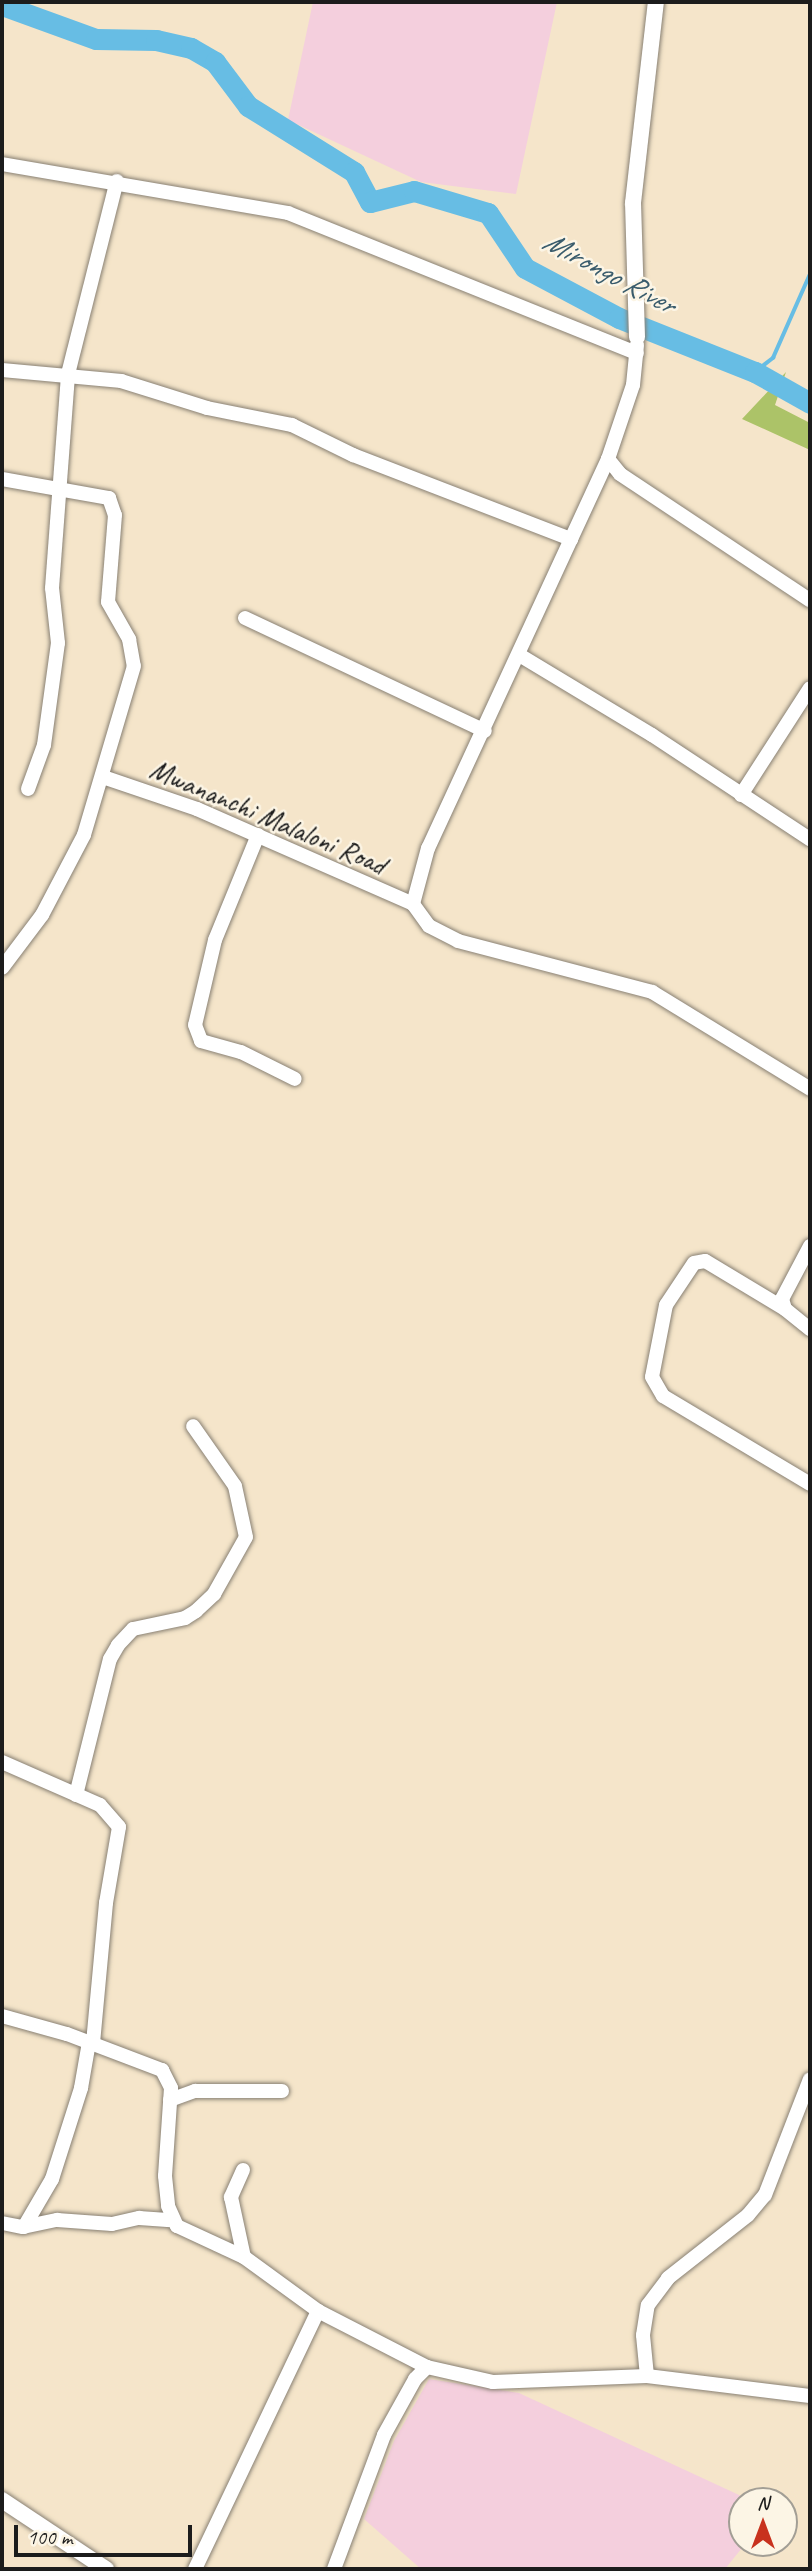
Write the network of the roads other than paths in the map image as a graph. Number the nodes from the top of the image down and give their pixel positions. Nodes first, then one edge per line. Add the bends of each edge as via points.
1 (656, 2) edge
2 (2, 164) edge
3 (117, 181) junction
4 (637, 345) junction
5 (2, 370) edge
6 (68, 374) junction
7 (608, 459) junction
8 (2, 479) edge
9 (59, 489) junction
10 (571, 539) junction
11 (810, 600) edge
12 (245, 618) dead end
13 (521, 656) junction
14 (810, 688) edge
15 (485, 731) junction
16 (103, 777) junction
17 (28, 789) dead end
18 (741, 795) junction
19 (258, 835) junction
20 (810, 839) edge
21 (413, 904) junction
22 (2, 968) edge
23 (295, 1079) dead end
24 (810, 1088) edge
25 (810, 1246) edge
26 (785, 1309) junction
27 (810, 1329) edge
28 (192, 1426) dead end
29 (810, 1485) edge
30 (2, 1762) edge
31 (76, 1794) junction
32 (2, 2016) edge
33 (91, 2043) junction
34 (810, 2079) edge
35 (282, 2091) dead end
36 (170, 2100) junction
37 (243, 2171) dead end
38 (171, 2220) junction
39 (2, 2223) edge
40 (24, 2227) junction
41 (244, 2258) junction
42 (318, 2311) junction
43 (427, 2367) junction
44 (647, 2376) junction
45 (810, 2396) edge
46 (2, 2500) edge
47 (106, 2569) edge
48 (195, 2569) edge
49 (334, 2569) edge

1 - 4 street via 633,203
2 - 3 street
3 - 4 street via 320,224 595,340
3 - 6 street
4 - 7 street via 633,385
5 - 6 street
6 - 9 street
6 - 10 street via 135,384 207,408 292,425 353,455
7 - 10 street
7 - 11 street via 620,474
8 - 9 street
9 - 16 street via 109,498 115,515 108,602 129,639 134,666
9 - 17 street via 52,588 58,643 44,746
10 - 13 street
12 - 15 street
13 - 15 street
13 - 18 street
14 - 18 street
15 - 21 street via 428,848
16 - 19 street, Mwananchi Malaloni Road
16 - 22 street via 84,835 42,915
18 - 20 street
19 - 21 street, Mwananchi Malaloni Road
19 - 23 street via 215,940 195,1025 201,1041 241,1052
21 - 24 street via 429,926 458,942 652,992
25 - 26 street via 784,1290
26 - 27 street
26 - 29 street via 698,1261 686,1269 666,1304 652,1377 663,1396
28 - 31 street via 235,1486 246,1537 214,1594 196,1611 186,1618 133,1629 118,1645 110,1659
30 - 31 street
31 - 33 street via 100,1805 119,1828
32 - 33 street
33 - 36 street via 162,2070 169,2078
33 - 40 street via 52,2179
34 - 44 street via 765,2194 747,2216 668,2278 648,2305 643,2335
35 - 36 street via 195,2091
36 - 38 street via 165,2176
37 - 41 street via 232,2197
38 - 40 street via 139,2218 112,2224 57,2220
38 - 41 street
39 - 40 street
41 - 42 street
42 - 43 street
42 - 48 street
43 - 44 street via 493,2382
43 - 49 street via 415,2379 384,2435
44 - 45 street
46 - 47 street

